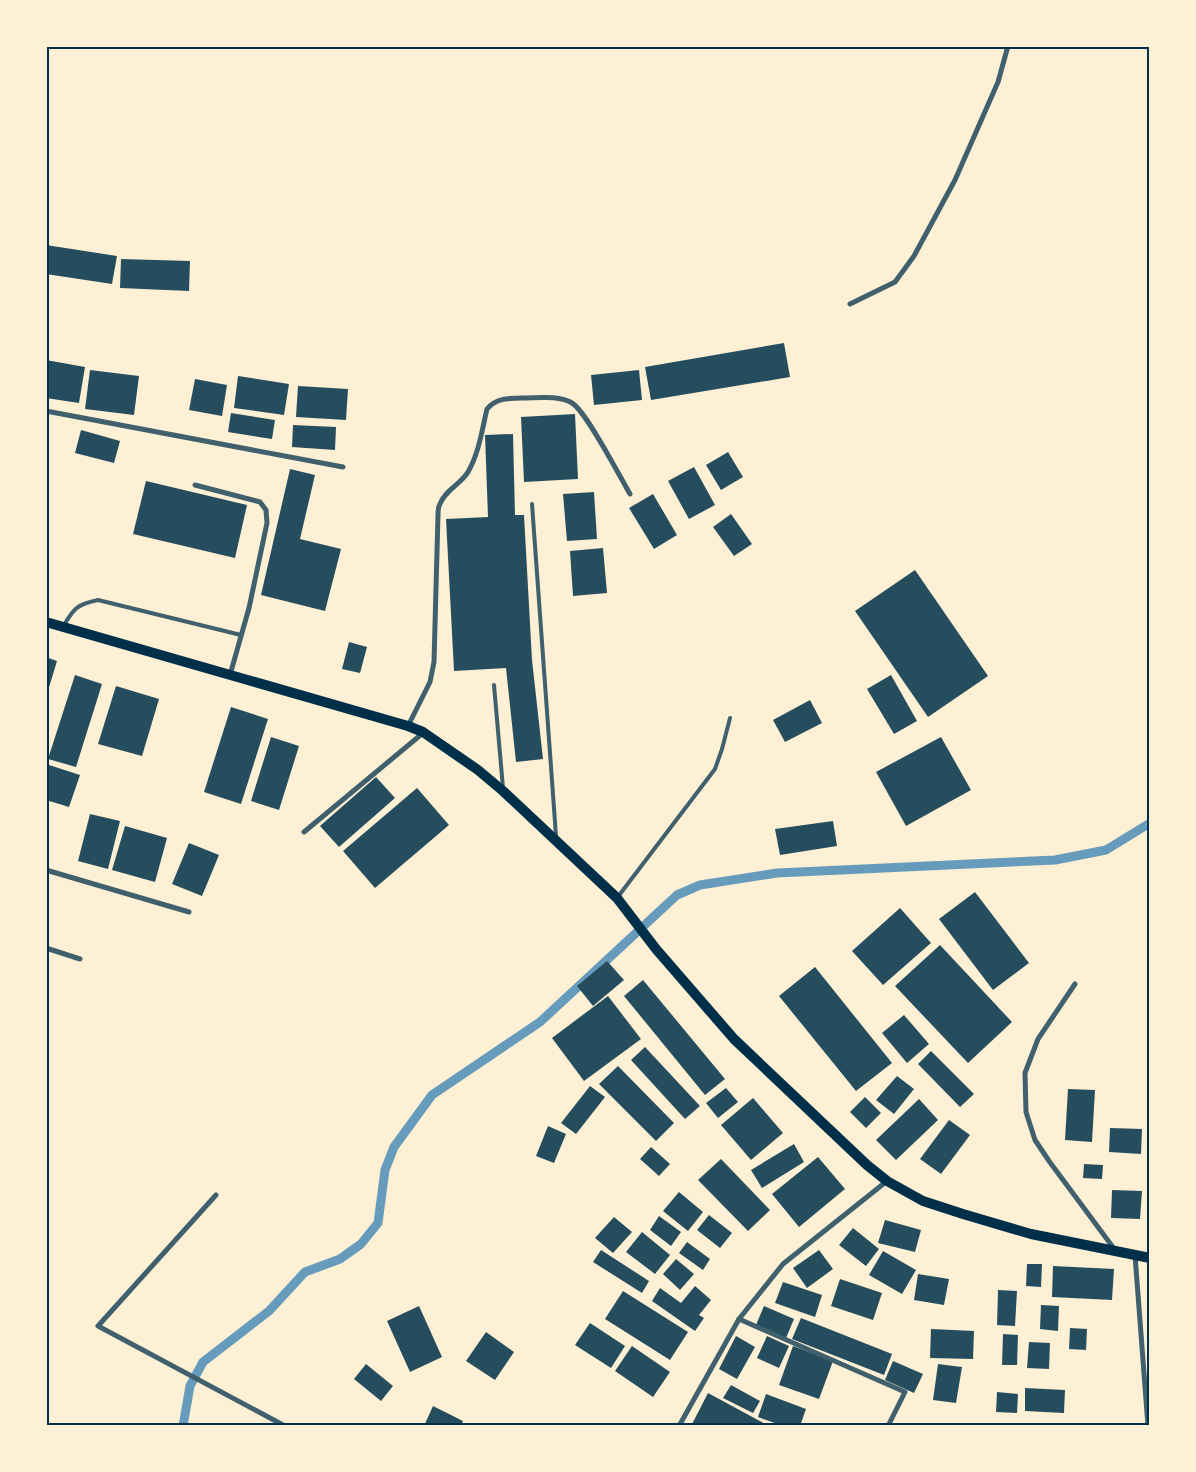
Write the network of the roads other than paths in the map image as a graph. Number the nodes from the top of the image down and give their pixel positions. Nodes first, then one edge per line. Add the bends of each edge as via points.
1 (1008, 46) edge
2 (1144, 46) edge
3 (1150, 48) edge
4 (850, 304) dead end
5 (46, 411) edge
6 (343, 467) dead end
7 (195, 485) dead end
8 (630, 494) dead end
9 (532, 504) dead end
10 (46, 622) edge
11 (63, 627) junction
12 (241, 635) junction
13 (230, 676) junction
14 (494, 685) dead end
15 (730, 718) dead end
16 (408, 726) junction
17 (423, 732) junction
18 (503, 791) junction
19 (304, 832) dead end
20 (556, 839) junction
21 (46, 870) edge
22 (617, 898) junction
23 (188, 912) dead end
24 (46, 948) edge
25 (80, 959) dead end
26 (1075, 984) dead end
27 (887, 1181) junction
28 (216, 1195) dead end
29 (1116, 1251) junction
30 (1135, 1255) junction
31 (1150, 1258) edge
32 (739, 1318) junction
33 (285, 1426) edge
34 (679, 1426) edge
35 (888, 1426) edge
36 (1148, 1426) edge

1 - 4 street via 998,82 959,171 914,256 895,282
2 - 3 street
5 - 6 street
7 - 12 street via 260,502 266,510 267,523
8 - 16 street via 588,422 572,402 514,398 491,404 470,470 440,503 434,662 430,682
9 - 20 lane
10 - 11 main road
11 - 12 lane via 72,610 83,603 98,600
11 - 13 main road
12 - 13 street
13 - 16 main road
14 - 18 lane
15 - 22 lane via 715,769
16 - 17 main road
17 - 18 main road
17 - 19 street
18 - 20 main road
20 - 22 main road
21 - 23 street
22 - 27 main road via 656,949 734,1039
24 - 25 street
26 - 29 street via 1038,1040 1025,1073 1026,1112 1036,1140 1049,1161
27 - 29 main road via 923,1201 963,1214 1031,1234
27 - 32 street via 783,1264
28 - 33 street via 98,1326
29 - 30 main road
30 - 31 main road
30 - 36 street
32 - 34 street
32 - 35 street via 905,1392

